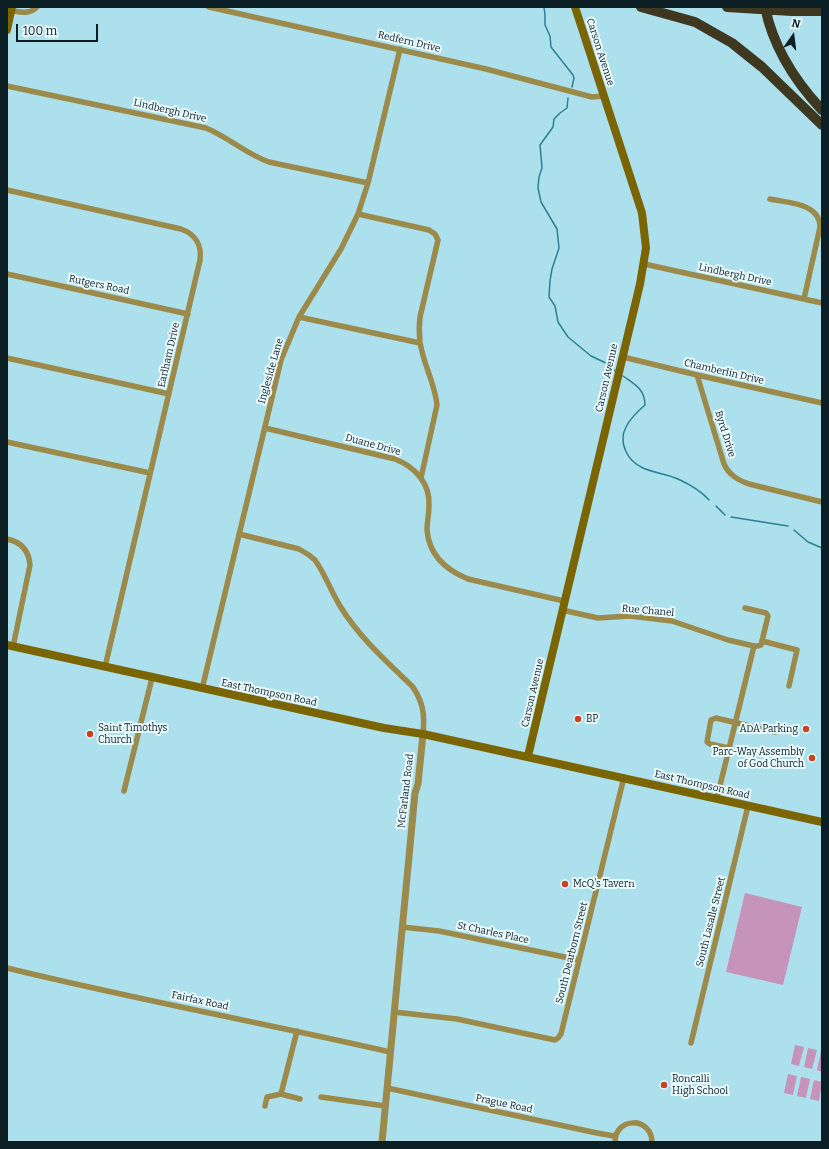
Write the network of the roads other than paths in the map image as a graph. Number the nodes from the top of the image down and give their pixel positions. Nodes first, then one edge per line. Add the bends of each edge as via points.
1 (37, 7) edge
2 (209, 7) edge
3 (575, 7) edge
4 (641, 7) edge
5 (727, 7) edge
6 (765, 7) edge
7 (10, 9) edge
8 (822, 11) edge
9 (7, 30) edge
10 (400, 49) junction
11 (7, 86) edge
12 (604, 96) junction
13 (822, 110) edge
14 (822, 125) edge
15 (368, 183) junction
16 (7, 190) edge
17 (770, 199) dead end
18 (358, 214) junction
19 (644, 264) junction
20 (7, 274) edge
21 (804, 299) junction
22 (822, 303) edge
23 (188, 314) junction
24 (299, 317) junction
25 (420, 343) junction
26 (623, 357) junction
27 (7, 358) edge
28 (697, 375) junction
29 (169, 394) junction
30 (822, 403) edge
31 (264, 428) junction
32 (7, 442) edge
33 (150, 473) junction
34 (421, 478) junction
35 (822, 502) edge
36 (239, 534) junction
37 (7, 539) edge
38 (563, 605) junction
39 (745, 608) dead end
40 (762, 640) junction
41 (10, 646) edge
42 (754, 646) junction
43 (105, 667) junction
44 (152, 678) junction
45 (789, 686) dead end
46 (202, 689) junction
47 (735, 722) junction
48 (775, 732) dead end
49 (423, 734) junction
50 (729, 748) junction
51 (528, 756) junction
52 (624, 778) junction
53 (124, 792) dead end
54 (717, 798) junction
55 (748, 806) junction
56 (822, 822) edge
57 (402, 927) junction
58 (579, 960) junction
59 (7, 968) edge
60 (394, 1012) junction
61 (297, 1031) junction
62 (691, 1043) dead end
63 (390, 1052) junction
64 (387, 1088) junction
65 (281, 1094) junction
66 (321, 1097) dead end
67 (300, 1099) dead end
68 (264, 1106) dead end
69 (385, 1106) junction
70 (616, 1134) junction
71 (382, 1142) edge
72 (615, 1142) edge
73 (652, 1142) edge

1 - 7 street via 26,13
2 - 10 street, Redfern Drive
3 - 12 main road, Carson Avenue
4 - 14 highway via 695,22 732,42
5 - 8 highway
6 - 13 highway via 775,42 788,66
7 - 9 main road
10 - 12 street, Redfern Drive via 486,68 592,97
10 - 15 street, Ingleside Lane
11 - 15 street, Lindbergh Drive via 199,126 269,162
12 - 19 main road, Carson Avenue via 642,213 646,248
15 - 18 street, Ingleside Lane
16 - 23 street, Earlham Drive via 188,231 197,240 201,255
17 - 21 street via 812,209 819,218 820,227
18 - 24 street, Ingleside Lane via 341,248
18 - 25 street via 429,230 436,235 437,243 420,317
19 - 21 street, Lindbergh Drive
19 - 26 main road, Carson Avenue
20 - 23 street, Rutgers Road
21 - 22 street, Lindbergh Drive
23 - 29 street, Earlham Drive
24 - 25 street
24 - 31 street, Ingleside Lane via 281,360
25 - 34 street via 436,393 437,406
26 - 28 street, Chamberlin Drive
26 - 38 main road, Carson Avenue
27 - 29 street
28 - 30 street, Chamberlin Drive
28 - 35 street, Byrd Drive via 724,464 729,472 739,481
29 - 33 street, Earlham Drive
31 - 34 street, Duane Drive via 395,459 411,467
31 - 36 street, Ingleside Lane
32 - 33 street
33 - 43 street, Earlham Drive
34 - 38 street, Duane Drive via 429,499 429,540 437,558 450,570 468,579
36 - 46 street, Ingleside Lane
36 - 49 street, McFarland Road via 299,549 315,560 350,621 377,653 417,692 424,710
37 - 41 street via 19,543 24,548 30,565
38 - 42 street, Rue Chanel via 598,618 630,616 672,621
38 - 51 main road, Carson Avenue
39 - 40 street via 766,613 768,616
40 - 42 street via 761,645
40 - 45 street via 797,650
41 - 43 main road, East Thompson Road
42 - 47 street
43 - 44 main road, East Thompson Road
44 - 46 main road, East Thompson Road
44 - 53 street
46 - 49 main road, East Thompson Road
47 - 48 street
47 - 50 street
47 - 50 street via 716,718 711,720 707,742
49 - 51 main road, East Thompson Road
49 - 57 street, McFarland Road
50 - 54 street
51 - 52 main road, East Thompson Road
52 - 54 main road, East Thompson Road
52 - 58 street, South Dearborn Street
54 - 55 main road, East Thompson Road
55 - 56 main road, East Thompson Road
55 - 62 street, South Lasalle Street
57 - 58 street, St Charles Place via 439,930
57 - 60 street, McFarland Road
58 - 60 street, South Dearborn Street via 561,1034 555,1040 445,1017
59 - 61 street, Fairfax Road
60 - 63 street, McFarland Road
61 - 63 street, Fairfax Road
61 - 65 street
63 - 64 street, McFarland Road
64 - 69 street, McFarland Road
64 - 70 street, Prague Road via 597,1133 614,1136
65 - 67 street
65 - 68 street via 267,1097
66 - 69 street
69 - 71 street, McFarland Road
70 - 72 street
70 - 73 street via 628,1123 639,1124 648,1130

